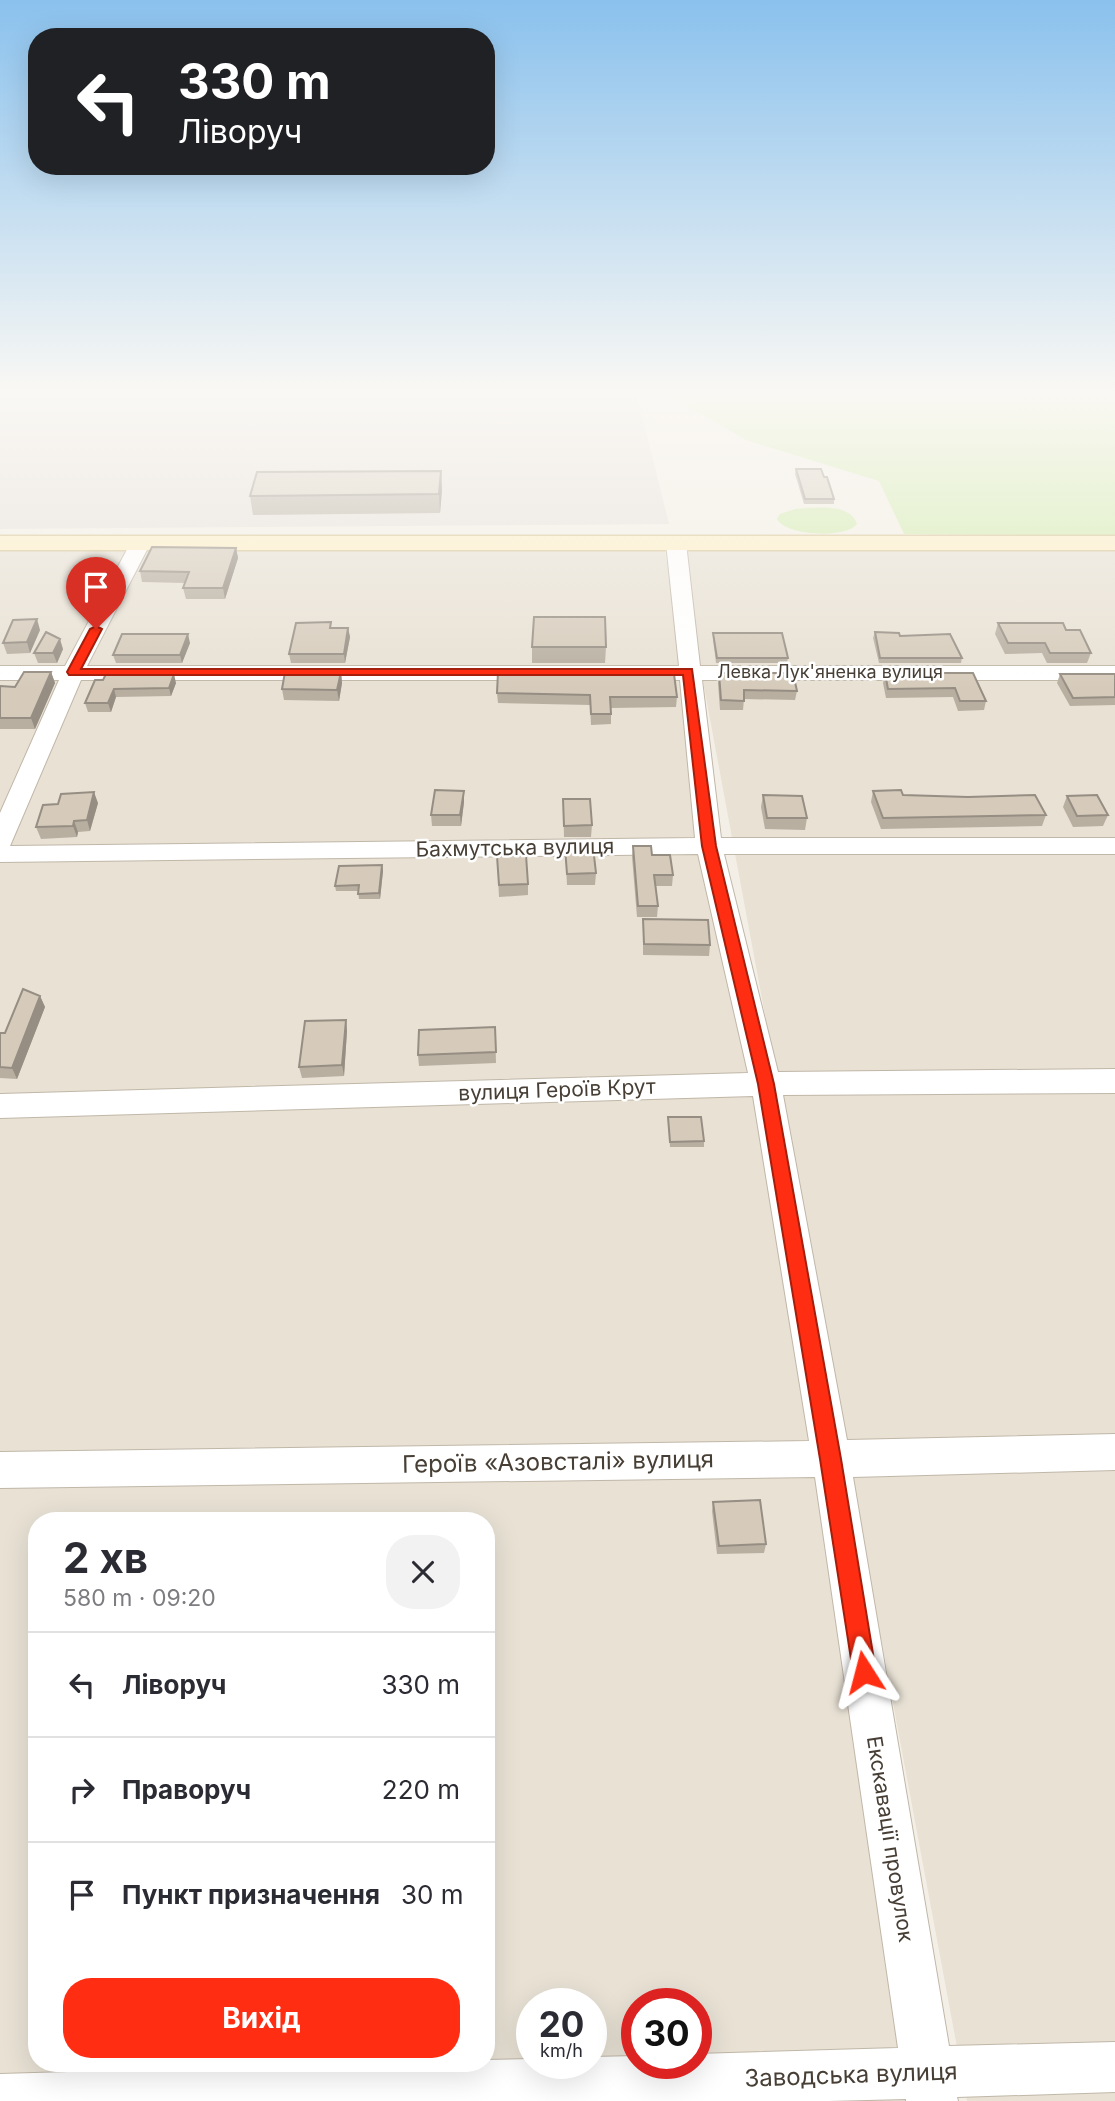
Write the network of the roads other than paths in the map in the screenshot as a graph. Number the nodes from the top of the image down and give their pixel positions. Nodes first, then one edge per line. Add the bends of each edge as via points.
1 (141, 542) junction
2 (0, 543) edge
3 (676, 543) junction
4 (1115, 543) edge
5 (688, 671) junction
6 (73, 672) junction
7 (0, 673) edge
8 (1115, 673) edge
9 (0, 842) edge
10 (709, 846) junction
11 (1115, 846) edge
12 (0, 854) edge
13 (1115, 1081) edge
14 (766, 1084) junction
15 (0, 1106) edge
16 (1115, 1452) edge
17 (831, 1459) junction
18 (0, 1470) edge
19 (1115, 2067) edge
20 (930, 2087) edge
21 (0, 2100) edge

1 - 2 street
1 - 3 street
1 - 6 street
3 - 4 street
3 - 5 street, Екскавації провулок
5 - 6 street, Левка Лук'яненка вулиця
5 - 8 street, Левка Лук'яненка вулиця
5 - 10 street, Екскавації провулок
6 - 7 street, Левка Лук'яненка вулиця
6 - 9 street
10 - 11 street, Бахмутська вулиця
10 - 12 street, Бахмутська вулиця
10 - 14 street, Екскавації провулок
13 - 14 street, вулиця Героїв Крут
14 - 15 street, вулиця Героїв Крут
14 - 17 street, Екскавації провулок
16 - 17 street, Героїв «Азовсталі» вулиця
17 - 18 street, Героїв «Азовсталі» вулиця
17 - 20 street, Екскавації провулок
19 - 20 street, Заводська вулиця
20 - 21 street, Заводська вулиця

